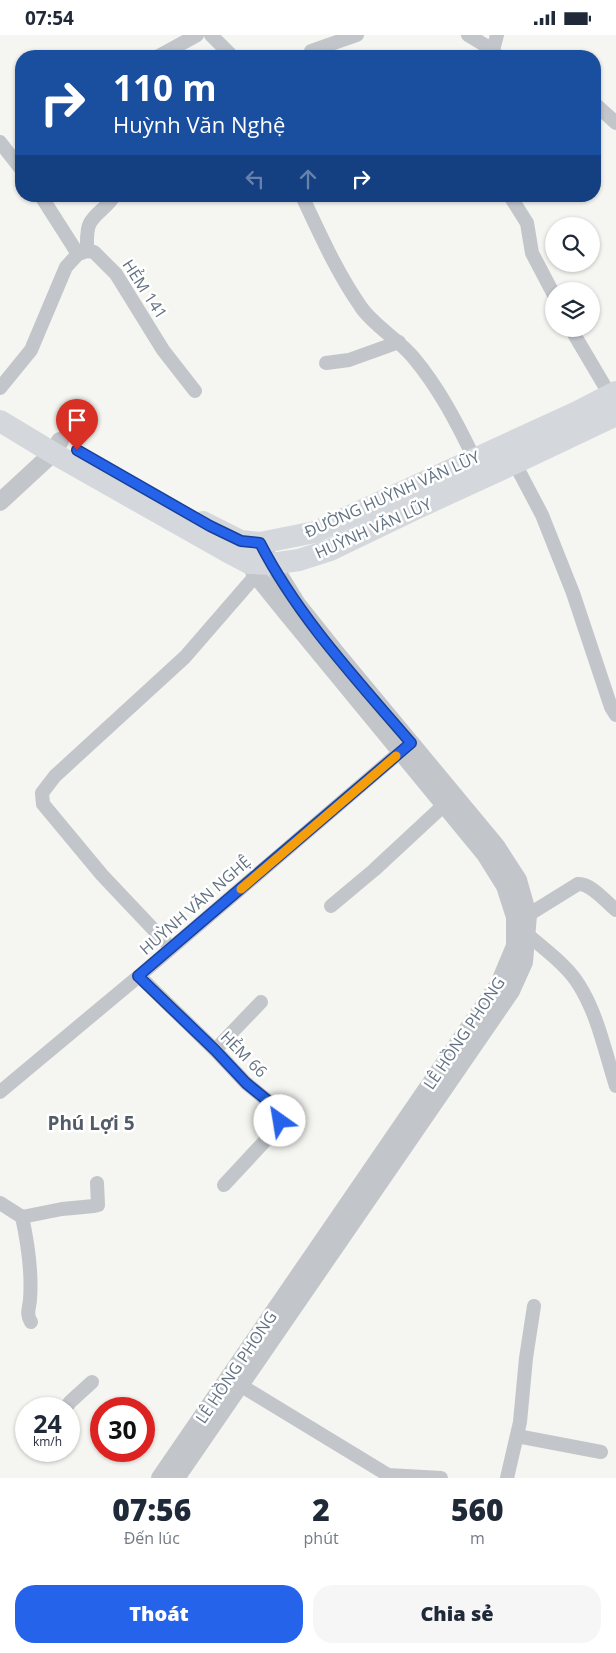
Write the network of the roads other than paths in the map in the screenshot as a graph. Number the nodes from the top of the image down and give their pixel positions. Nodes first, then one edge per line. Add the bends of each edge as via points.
1 (197, 35) edge
2 (211, 35) edge
3 (357, 35) edge
4 (468, 35) edge
5 (497, 35) edge
6 (171, 50) edge
7 (226, 50) edge
8 (314, 50) edge
9 (490, 50) edge
10 (495, 50) edge
11 (601, 109) edge
12 (616, 123) edge
13 (0, 142) edge
14 (15, 161) edge
15 (46, 202) edge
16 (111, 202) edge
17 (305, 202) edge
18 (514, 202) edge
19 (82, 253) junction
20 (547, 282) edge
21 (577, 337) edge
22 (399, 342) junction
23 (326, 363) dead end
24 (0, 388) edge
25 (195, 391) dead end
26 (614, 400) edge
27 (0, 407) edge
28 (0, 421) edge
29 (502, 445) junction
30 (57, 447) junction
31 (474, 458) junction
32 (515, 463) junction
33 (0, 502) edge
34 (250, 542) junction
35 (259, 567) junction
36 (616, 715) edge
37 (406, 747) junction
38 (444, 805) junction
39 (331, 906) dead end
40 (616, 910) edge
41 (528, 915) junction
42 (527, 934) junction
43 (171, 949) junction
44 (138, 976) junction
45 (261, 1002) dead end
46 (215, 1050) junction
47 (616, 1085) edge
48 (0, 1092) edge
49 (97, 1183) dead end
50 (224, 1185) dead end
51 (0, 1203) edge
52 (22, 1217) junction
53 (534, 1306) dead end
54 (31, 1323) dead end
55 (92, 1382) dead end
56 (240, 1385) junction
57 (76, 1397) edge
58 (517, 1436) junction
59 (601, 1452) dead end
60 (160, 1478) edge
61 (176, 1478) edge
62 (441, 1478) edge
63 (507, 1478) edge

1 - 6 street
2 - 7 street
3 - 8 street
4 - 9 street
5 - 10 street
11 - 12 street
13 - 14 street
15 - 19 street
16 - 19 street via 88,225
17 - 22 street via 362,309
18 - 20 street via 527,223 532,253
19 - 24 street via 66,267 31,350
19 - 25 street, HẺM 141 via 94,252 116,274 163,350
21 - 26 street
22 - 23 street via 349,360
22 - 31 street via 414,357 450,408
26 - 29 main road, ĐƯỜNG HUỲNH VĂN LŨY
26 - 32 main road, HUỲNH VĂN LŨY
27 - 30 main road
28 - 30 main road
29 - 31 main road, ĐƯỜNG HUỲNH VĂN LŨY
29 - 32 street
30 - 33 street
30 - 34 main road via 210,526
30 - 35 main road
31 - 34 main road, ĐƯỜNG HUỲNH VĂN LŨY via 315,532
32 - 35 main road, HUỲNH VĂN LŨY via 330,550
32 - 36 street via 542,515
34 - 35 street, LÊ HỒNG PHONG
35 - 37 street, LÊ HỒNG PHONG via 297,604
35 - 43 street via 185,657 55,777 42,793 43,804 102,875
37 - 38 street, LÊ HỒNG PHONG
37 - 41 street, LÊ HỒNG PHONG via 496,846 518,880
37 - 43 street, HUỲNH VĂN NGHỆ
38 - 39 street
38 - 60 street, LÊ HỒNG PHONG via 485,854 506,886 514,917 514,946 499,984
40 - 41 street via 582,883
41 - 42 street, LÊ HỒNG PHONG
42 - 47 street via 578,983 592,1011
42 - 56 street, LÊ HỒNG PHONG via 524,962 512,991
43 - 44 street, HUỲNH VĂN NGHỆ
44 - 46 street, HẺM 66
44 - 48 street, HUỲNH VĂN NGHỆ
45 - 46 street
46 - 50 street, HẺM 66 via 246,1083 274,1106 280,1121
49 - 52 street via 98,1205
51 - 52 street
52 - 54 street via 28,1248 30,1299 27,1316
53 - 58 street
55 - 57 street
56 - 61 street, LÊ HỒNG PHONG
56 - 62 street via 388,1475
58 - 59 street
58 - 63 street

